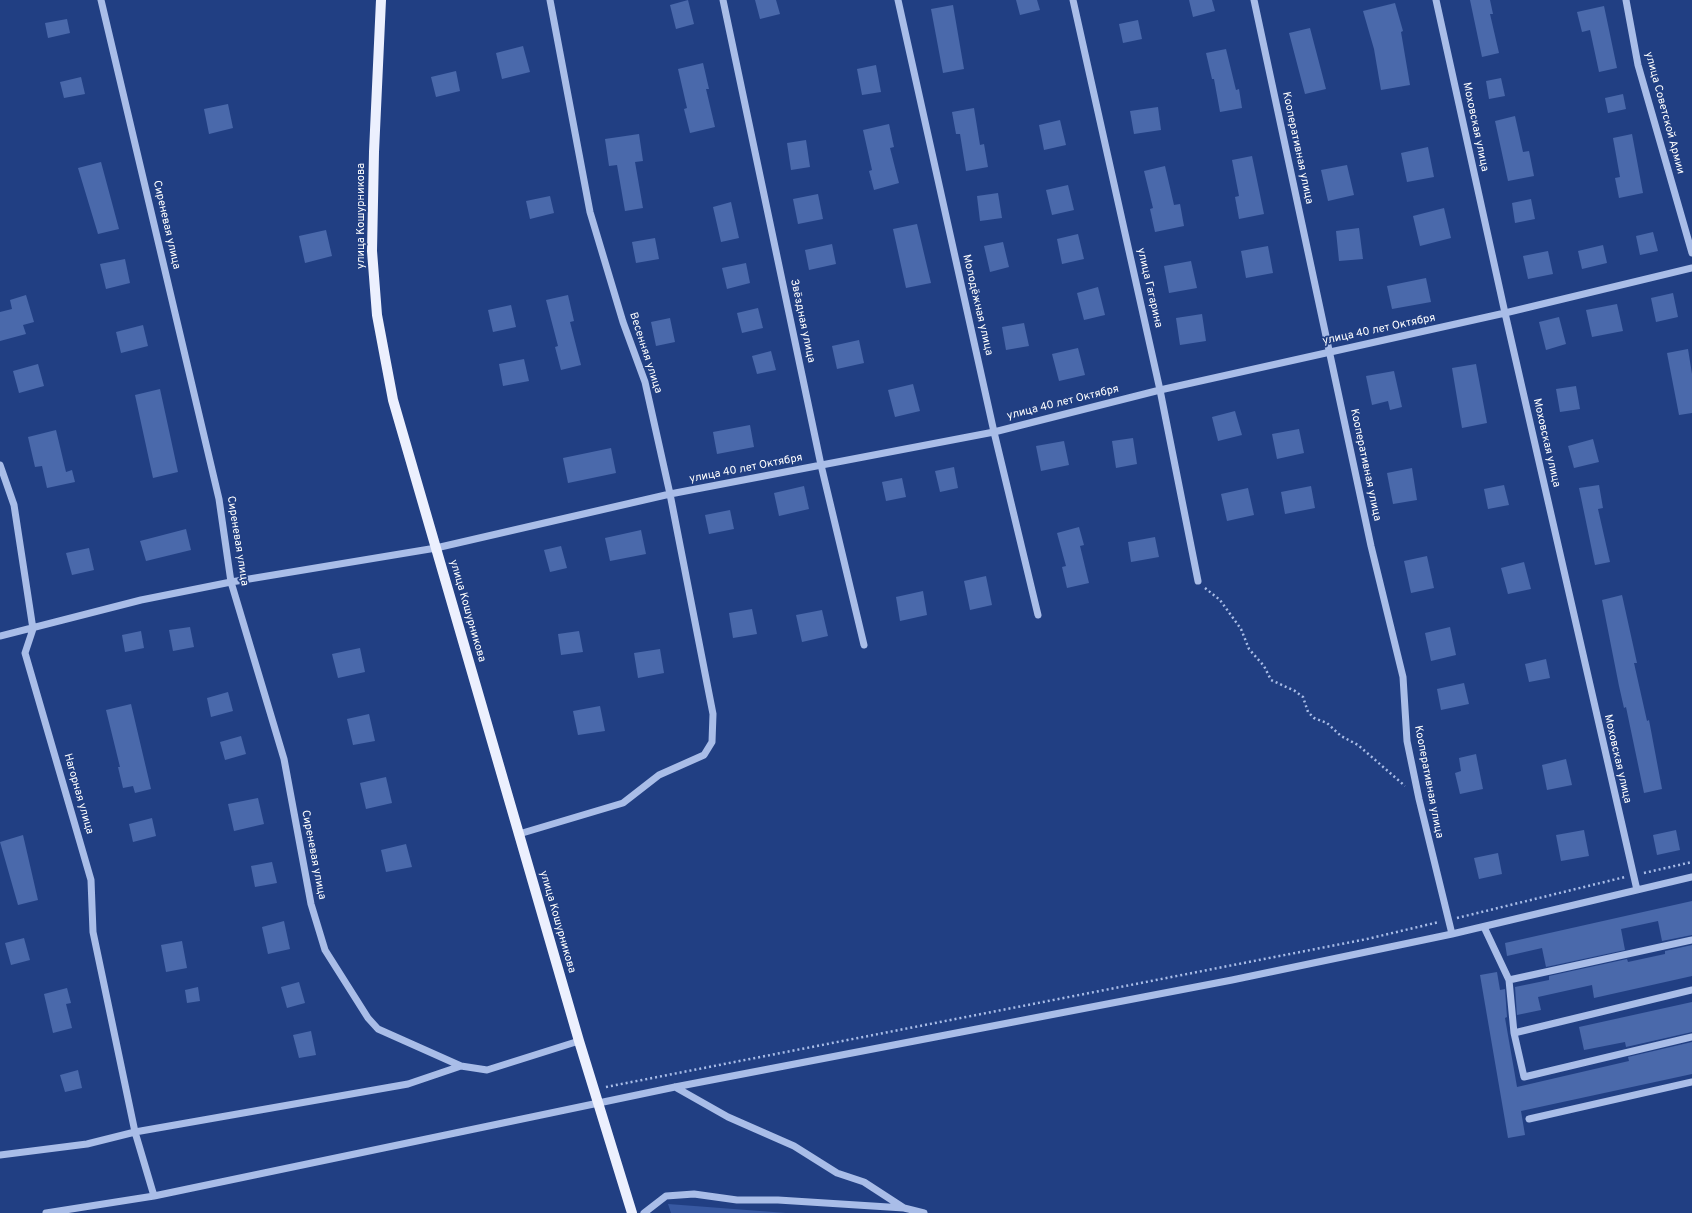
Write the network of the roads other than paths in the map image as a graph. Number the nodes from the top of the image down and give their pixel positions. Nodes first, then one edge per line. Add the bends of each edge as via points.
1 (101, 0) edge
2 (381, 0) edge
3 (550, 0) edge
4 (723, 0) edge
5 (898, 0) edge
6 (1074, 0) edge
7 (1254, 0) edge
8 (1436, 0) edge
9 (1626, 0) edge
10 (1692, 253) edge
11 (1692, 268) edge
12 (1505, 313) junction
13 (1330, 352) junction
14 (1160, 390) junction
15 (994, 432) junction
16 (0, 465) edge
17 (821, 466) junction
18 (670, 494) junction
19 (436, 548) junction
20 (1198, 581) road end
21 (231, 582) junction
22 (1038, 615) dead end
23 (32, 629) junction
24 (0, 636) edge
25 (864, 645) dead end
26 (519, 834) junction
27 (1692, 877) edge
28 (1637, 890) junction
29 (1484, 926) junction
30 (1452, 934) junction
31 (1692, 940) edge
32 (1509, 980) junction
33 (1692, 990) edge
34 (1514, 1033) junction
35 (1692, 1037) edge
36 (579, 1041) junction
37 (461, 1066) junction
38 (1692, 1082) edge
39 (675, 1087) junction
40 (598, 1104) junction
41 (1529, 1118) dead end
42 (135, 1132) junction
43 (0, 1154) edge
44 (154, 1196) junction
45 (904, 1208) junction
46 (46, 1213) edge
47 (632, 1213) edge
48 (644, 1213) edge
49 (924, 1213) edge

1 - 21 street, Сиреневая улица via 219,499
2 - 19 main road, улица Кошурникова via 372,251 377,315 393,400
3 - 18 street, Весенняя улица via 590,212 623,322 645,382
4 - 17 street, Звёздная улица
5 - 15 street, Молодёжная улица
6 - 14 street, улица Гагарина
7 - 13 street, Кооперативная улица
8 - 12 street, Моховская улица
9 - 10 street, улица Советской Армии via 1638,65
11 - 12 street, улица 40 лет Октября
12 - 13 street, улица 40 лет Октября
12 - 28 street, Моховская улица
13 - 14 street, улица 40 лет Октября
13 - 30 street, Кооперативная улица via 1402,677 1407,741 1419,799
14 - 15 street, улица 40 лет Октября
14 - 20 street, улица Гагарина
15 - 17 street, улица 40 лет Октября
15 - 22 street, Молодёжная улица
16 - 23 street, Нагорная улица via 14,505
17 - 18 street, улица 40 лет Октября
17 - 25 street, Звёздная улица
18 - 19 street, улица 40 лет Октября
18 - 26 street, Весенняя улица via 713,714 712,742 704,755 659,775 623,803
19 - 21 street, улица 40 лет Октября
19 - 26 main road, улица Кошурникова
21 - 23 street, улица 40 лет Октября via 141,600
21 - 37 street, Сиреневая улица via 284,759 310,904 325,950 368,1018 378,1029
23 - 24 street, улица 40 лет Октября
23 - 42 street, Нагорная улица via 25,653 92,880 93,932
26 - 36 main road, улица Кошурникова
27 - 28 street
28 - 29 street
29 - 30 street
29 - 32 street
30 - 39 street via 1232,980
31 - 32 street
32 - 34 street
33 - 34 street
34 - 35 street via 1524,1077
36 - 37 street via 487,1070
36 - 40 main road, улица Кошурникова
37 - 42 street via 408,1084
38 - 41 street
39 - 40 street
39 - 45 street via 728,1117 794,1146 837,1173 864,1182
40 - 44 street
40 - 47 main road, улица Кошурникова
42 - 43 street via 87,1144
42 - 44 street, Нагорная улица
44 - 46 street
45 - 48 street via 737,1200 694,1194 666,1196
45 - 49 street

